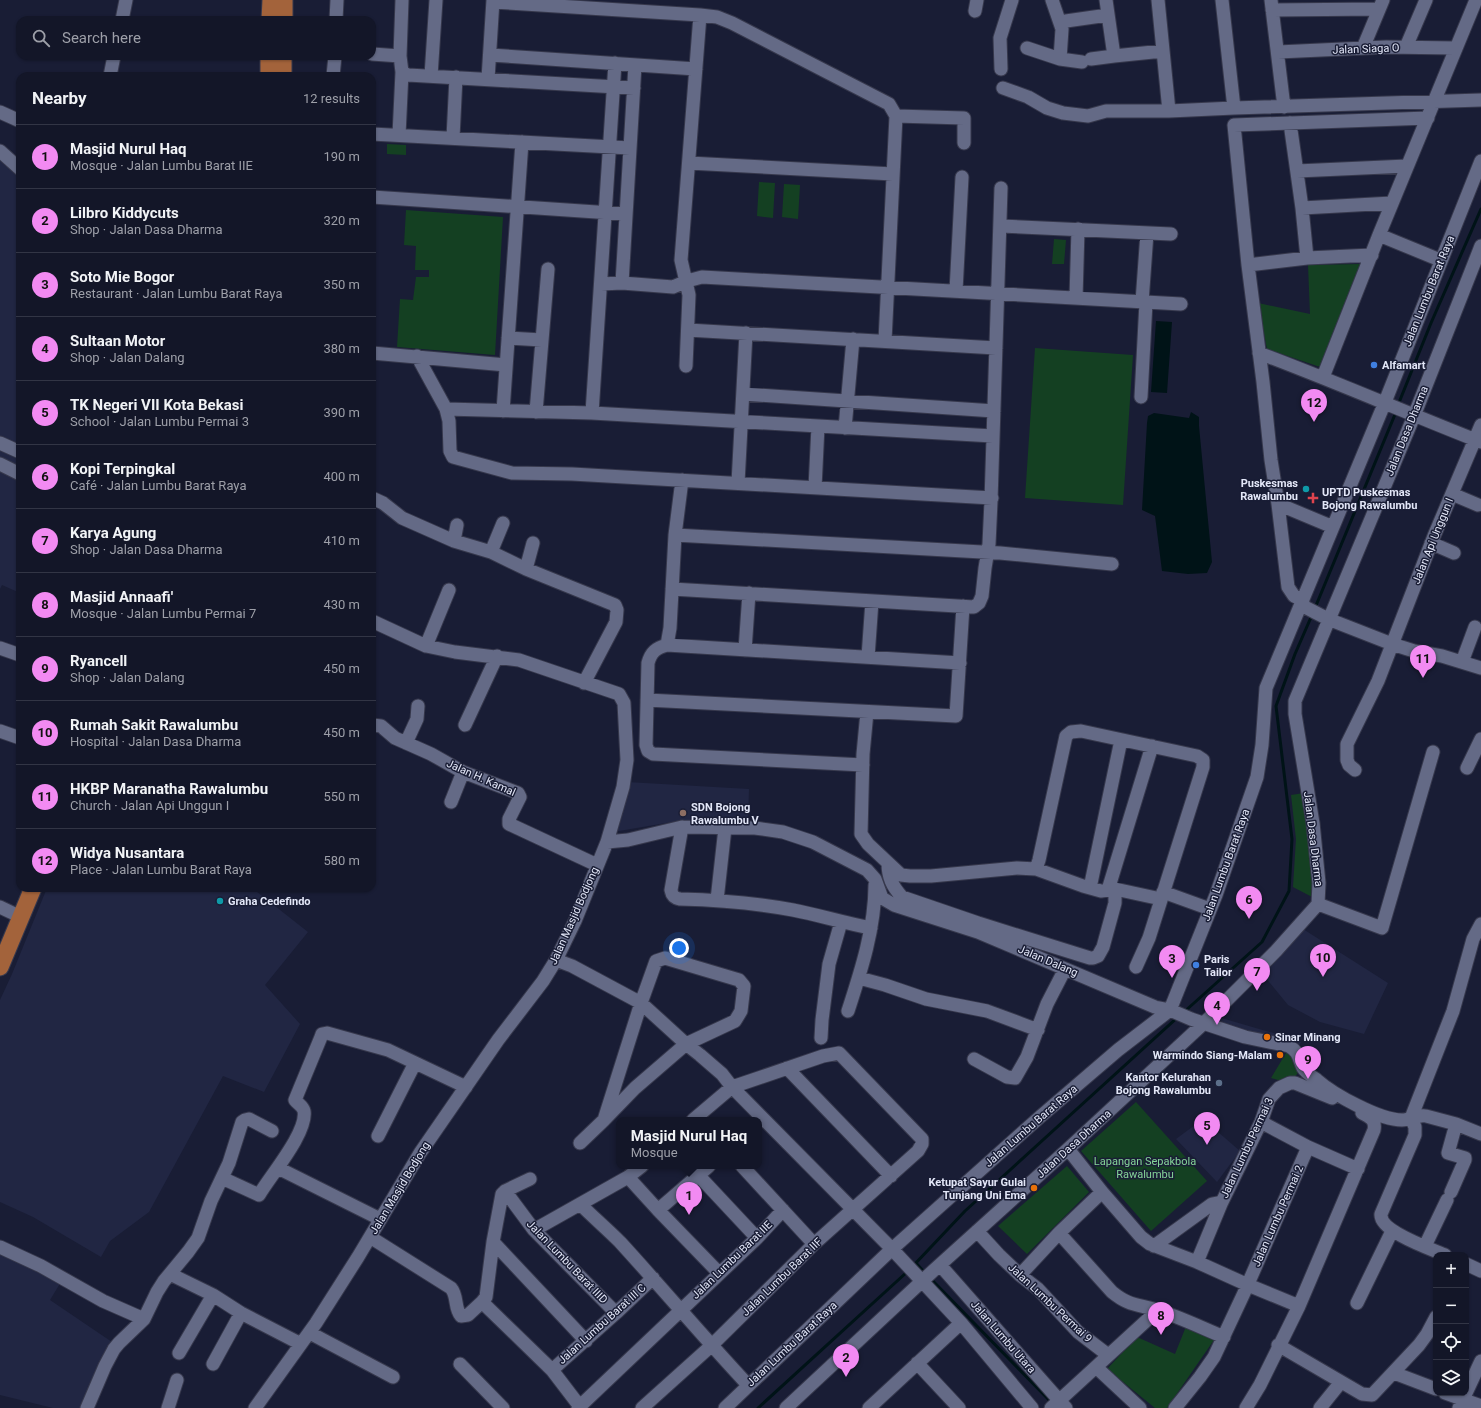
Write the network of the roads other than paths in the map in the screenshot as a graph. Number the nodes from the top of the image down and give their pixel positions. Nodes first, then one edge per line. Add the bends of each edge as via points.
1 (126, 0) edge
2 (271, 0) edge
3 (284, 0) edge
4 (337, 0) edge
5 (402, 0) edge
6 (436, 0) edge
7 (1012, 0) edge
8 (1052, 0) edge
9 (1106, 0) edge
10 (1158, 0) edge
11 (1222, 0) edge
12 (1426, 0) edge
13 (1476, 0) edge
14 (493, 1) edge
15 (570, 3) edge
16 (1381, 4) edge
17 (1271, 5) edge
18 (1339, 5) edge
19 (700, 15) junction
20 (1108, 15) junction
21 (123, 16) edge
22 (270, 16) edge
23 (284, 16) edge
24 (336, 16) edge
25 (1066, 21) dead end
26 (1027, 48) dead end
27 (1363, 48) junction
28 (1406, 48) junction
29 (1455, 48) junction
30 (1163, 51) junction
31 (1278, 52) junction
32 (376, 54) edge
33 (490, 55) junction
34 (400, 56) junction
35 (1114, 56) junction
36 (1060, 59) junction
37 (113, 60) edge
38 (269, 60) edge
39 (283, 60) edge
40 (335, 60) edge
41 (615, 63) junction
42 (635, 65) junction
43 (696, 69) junction
44 (1001, 69) dead end
45 (111, 72) edge
46 (269, 72) edge
47 (283, 72) edge
48 (334, 72) edge
49 (402, 72) junction
50 (431, 76) junction
51 (456, 78) junction
52 (488, 79) junction
53 (613, 87) junction
54 (634, 88) junction
55 (1003, 88) dead end
56 (1481, 100) edge
57 (1433, 103) junction
58 (1284, 107) junction
59 (1234, 108) junction
60 (1169, 111) junction
61 (0, 112) edge
62 (896, 116) junction
63 (1428, 118) junction
64 (16, 119) edge
65 (1290, 123) junction
66 (376, 134) edge
67 (398, 135) junction
68 (453, 138) junction
69 (522, 142) junction
70 (964, 143) dead end
71 (610, 147) junction
72 (630, 148) junction
73 (0, 151) edge
74 (1481, 160) edge
75 (689, 163) junction
76 (16, 165) edge
77 (1407, 166) junction
78 (1297, 171) junction
79 (893, 174) junction
80 (962, 178) dead end
81 (1001, 188) dead end
82 (376, 197) edge
83 (1392, 203) junction
84 (517, 207) junction
85 (1302, 208) junction
86 (605, 212) junction
87 (626, 214) junction
88 (1000, 226) junction
89 (1078, 229) junction
90 (1147, 233) junction
91 (1171, 234) dead end
92 (1379, 235) junction
93 (1481, 246) edge
94 (1372, 255) junction
95 (1307, 258) junction
96 (1440, 260) junction
97 (1248, 265) junction
98 (548, 269) dead end
99 (1476, 271) edge
100 (687, 281) junction
101 (622, 283) junction
102 (601, 284) junction
103 (888, 287) junction
104 (956, 291) junction
105 (998, 293) junction
106 (1076, 298) junction
107 (1144, 302) junction
108 (1181, 304) dead end
109 (688, 330) junction
110 (746, 333) junction
111 (508, 338) junction
112 (853, 339) junction
113 (542, 340) junction
114 (885, 341) junction
115 (996, 348) junction
116 (376, 353) edge
117 (1259, 353) junction
118 (417, 356) junction
119 (506, 365) junction
120 (686, 366) dead end
121 (1323, 377) junction
122 (743, 394) junction
123 (1141, 397) dead end
124 (848, 401) junction
125 (1388, 404) junction
126 (446, 409) junction
127 (503, 411) junction
128 (994, 411) junction
129 (536, 412) junction
130 (592, 413) junction
131 (1410, 414) junction
132 (742, 422) junction
133 (1481, 425) edge
134 (818, 426) junction
135 (845, 428) junction
136 (993, 436) junction
137 (1478, 441) edge
138 (0, 442) edge
139 (16, 450) edge
140 (0, 464) edge
141 (16, 472) edge
142 (682, 480) junction
143 (738, 483) junction
144 (814, 488) junction
145 (1452, 494) junction
146 (992, 498) junction
147 (376, 500) edge
148 (1278, 504) junction
149 (1478, 505) dead end
150 (503, 523) dead end
151 (457, 525) dead end
152 (1333, 527) junction
153 (675, 535) junction
154 (454, 541) junction
155 (533, 543) dead end
156 (1431, 543) junction
157 (490, 552) junction
158 (987, 553) junction
159 (1454, 553) dead end
160 (1112, 564) dead end
161 (526, 569) junction
162 (672, 589) junction
163 (449, 590) dead end
164 (749, 593) junction
165 (872, 601) junction
166 (1303, 604) junction
167 (963, 606) junction
168 (1327, 618) junction
169 (376, 623) edge
170 (1475, 627) dead end
171 (1392, 644) junction
172 (667, 645) junction
173 (426, 646) junction
174 (0, 648) edge
175 (745, 650) junction
176 (16, 654) edge
177 (497, 656) junction
178 (868, 657) junction
179 (960, 662) junction
180 (1462, 662) junction
181 (1481, 668) edge
182 (584, 683) junction
183 (648, 700) junction
184 (418, 706) dead end
185 (867, 712) junction
186 (376, 725) edge
187 (465, 725) dead end
188 (0, 731) edge
189 (16, 737) edge
190 (1121, 740) junction
191 (406, 743) junction
192 (1480, 744) edge
193 (1152, 746) junction
194 (1433, 752) dead end
195 (863, 765) junction
196 (1467, 768) dead end
197 (1355, 770) dead end
198 (464, 772) junction
199 (451, 802) dead end
200 (682, 827) junction
201 (725, 828) junction
202 (607, 842) junction
203 (888, 862) junction
204 (597, 865) junction
205 (1036, 869) junction
206 (875, 879) junction
207 (1090, 888) junction
208 (1111, 889) junction
209 (31, 892) edge
210 (1162, 896) junction
211 (716, 900) junction
212 (1318, 904) junction
213 (0, 907) edge
214 (1210, 909) junction
215 (21, 917) junction
216 (841, 922) junction
217 (1481, 924) edge
218 (871, 928) junction
219 (556, 960) junction
220 (0, 967) edge
221 (1136, 967) dead end
222 (1065, 969) junction
223 (859, 978) junction
224 (641, 1003) junction
225 (848, 1011) dead end
226 (1173, 1012) junction
227 (1204, 1023) junction
228 (1038, 1030) junction
229 (821, 1038) dead end
230 (686, 1044) junction
231 (974, 1059) dead end
232 (415, 1063) junction
233 (788, 1068) junction
234 (466, 1087) junction
235 (732, 1087) junction
236 (699, 1117) edge
237 (762, 1117) edge
238 (762, 1117) edge
239 (1412, 1118) junction
240 (604, 1120) junction
241 (1261, 1122) junction
242 (1456, 1124) junction
243 (272, 1131) dead end
244 (1481, 1134) edge
245 (378, 1136) dead end
246 (580, 1143) dead end
247 (1308, 1146) junction
248 (1068, 1149) junction
249 (278, 1168) junction
250 (638, 1169) edge
251 (706, 1169) edge
252 (745, 1169) edge
253 (1358, 1169) junction
254 (628, 1176) junction
255 (699, 1176) junction
256 (891, 1176) junction
257 (222, 1178) junction
258 (530, 1179) dead end
259 (505, 1191) junction
260 (1102, 1192) junction
261 (580, 1204) junction
262 (1221, 1204) junction
263 (658, 1210) junction
264 (783, 1210) junction
265 (854, 1210) junction
266 (380, 1218) junction
267 (534, 1230) junction
268 (978, 1230) junction
269 (1392, 1231) junction
270 (1059, 1233) junction
271 (370, 1237) junction
272 (757, 1238) junction
273 (493, 1242) junction
274 (814, 1244) junction
275 (1154, 1246) junction
276 (1425, 1246) junction
277 (0, 1247) edge
278 (895, 1251) junction
279 (1438, 1252) edge
280 (1197, 1262) junction
281 (1469, 1265) edge
282 (1481, 1271) edge
283 (719, 1273) junction
284 (170, 1274) junction
285 (928, 1274) junction
286 (1020, 1275) junction
287 (653, 1278) junction
288 (1248, 1285) junction
289 (213, 1295) junction
290 (482, 1302) junction
291 (1357, 1303) dead end
292 (1299, 1306) junction
293 (681, 1310) junction
294 (1158, 1310) junction
295 (241, 1313) junction
296 (616, 1313) junction
297 (144, 1319) junction
298 (1433, 1322) edge
299 (961, 1323) junction
300 (310, 1333) junction
301 (1224, 1337) junction
302 (586, 1341) junction
303 (301, 1344) junction
304 (1278, 1345) junction
305 (711, 1346) junction
306 (179, 1353) dead end
307 (1108, 1355) junction
308 (1481, 1361) edge
309 (917, 1363) junction
310 (213, 1364) dead end
311 (460, 1364) dead end
312 (1096, 1367) junction
313 (552, 1370) junction
314 (1394, 1372) junction
315 (393, 1377) dead end
316 (177, 1380) dead end
317 (1341, 1382) junction
318 (748, 1385) junction
319 (1433, 1389) edge
320 (1449, 1396) edge
321 (1461, 1404) edge
322 (1058, 1405) edge
323 (1481, 1406) edge
324 (579, 1407) edge
325 (87, 1408) edge
326 (168, 1408) edge
327 (255, 1408) edge
328 (503, 1408) edge
329 (642, 1408) edge
330 (725, 1408) edge
331 (786, 1408) edge
332 (869, 1408) edge
333 (958, 1408) edge
334 (1032, 1408) edge
335 (1140, 1408) edge
336 (1175, 1408) edge
337 (1246, 1408) edge
338 (1320, 1408) edge

1 - 21 street
2 - 22 main road
3 - 23 main road
4 - 24 street
5 - 34 street
6 - 50 street
7 - 44 street via 1000,38
8 - 36 street via 1062,29
9 - 20 street
10 - 30 street
11 - 59 street
12 - 28 street
13 - 29 street
14 - 15 street
14 - 33 street
15 - 19 street
16 - 18 street
16 - 27 street
17 - 18 street
17 - 31 street
19 - 43 street
19 - 62 street via 717,17 732,23 889,104
20 - 25 street
20 - 35 street
26 - 36 street
27 - 28 street, Jalan Siaga O
27 - 31 street, Jalan Siaga O
28 - 29 street, Jalan Siaga O
29 - 57 street
30 - 35 street
30 - 60 street
31 - 58 street
32 - 34 street
33 - 41 street
33 - 52 street
34 - 49 street
35 - 36 street via 1087,61
37 - 45 street
38 - 46 main road
39 - 47 main road
40 - 48 street
41 - 42 street
41 - 53 street
42 - 43 street
42 - 54 street
43 - 75 street
49 - 50 street via 408,75
49 - 67 street
50 - 51 street
51 - 52 street
51 - 68 street
52 - 53 street
53 - 54 street
53 - 71 street
54 - 72 street
55 - 60 street via 1063,113 1088,116 1106,111
56 - 57 street
57 - 58 street
57 - 63 street
58 - 59 street
59 - 60 street
61 - 64 street
62 - 70 street via 964,118
62 - 79 street
63 - 65 street
63 - 77 street
65 - 78 street
65 - 97 street via 1234,124
66 - 67 street
67 - 68 street
68 - 69 street
69 - 71 street
69 - 84 street
71 - 72 street
71 - 86 street
72 - 87 street
73 - 76 street
74 - 96 street, Jalan Lumbu Barat Raya
75 - 79 street
75 - 100 street via 681,260
77 - 78 street
77 - 83 street
78 - 85 street
79 - 103 street
80 - 104 street
81 - 88 street
82 - 84 street
83 - 85 street
83 - 92 street
84 - 86 street
84 - 111 street
85 - 95 street
86 - 87 street
86 - 102 street
87 - 101 street
88 - 89 street
88 - 105 street
89 - 90 street
89 - 106 street
90 - 91 street
90 - 107 street
92 - 94 street
92 - 96 street
93 - 99 street, Jalan Dasa Dharma
94 - 95 street
94 - 121 street
95 - 97 street
96 - 125 street, Jalan Lumbu Barat Raya
97 - 117 street
98 - 113 street
99 - 131 street, Jalan Dasa Dharma
100 - 101 street via 673,287
100 - 103 street via 702,277
100 - 109 street via 690,295
101 - 102 street
102 - 130 street
103 - 104 street
103 - 114 street
104 - 105 street
105 - 106 street
105 - 115 street
106 - 107 street
107 - 108 street
107 - 123 street
109 - 110 street
109 - 120 street
110 - 112 street
110 - 122 street
111 - 113 street
111 - 119 street
112 - 114 street
112 - 124 street
113 - 129 street
114 - 115 street
115 - 128 street
116 - 118 street
117 - 121 street
117 - 148 street
118 - 119 street
118 - 126 street
119 - 127 street
121 - 125 street
122 - 124 street
122 - 132 street
124 - 128 street
124 - 135 street
125 - 131 street
125 - 152 street, Jalan Lumbu Barat Raya
126 - 127 street
126 - 142 street via 450,451 453,457 512,473
127 - 129 street
128 - 136 street
129 - 130 street
130 - 132 street
131 - 137 street
131 - 168 street, Jalan Dasa Dharma
132 - 134 street
132 - 143 street
133 - 137 street, Jalan Api Unggun I
134 - 135 street
134 - 144 street
135 - 136 street
136 - 146 street
137 - 145 street, Jalan Api Unggun I
138 - 139 street
140 - 141 street
142 - 143 street
142 - 153 street
143 - 144 street
144 - 146 street
145 - 149 street
145 - 156 street, Jalan Api Unggun I
146 - 158 street
147 - 154 street via 402,518
148 - 152 street
148 - 166 street via 1288,587
150 - 157 street
151 - 154 street
152 - 166 street, Jalan Lumbu Barat Raya
153 - 158 street
153 - 162 street
154 - 157 street
155 - 161 street
156 - 159 street
156 - 171 street, Jalan Api Unggun I
157 - 161 street
158 - 160 street
158 - 167 street via 979,603 974,607
161 - 182 street via 615,605 616,622
162 - 164 street
162 - 172 street
163 - 173 street
164 - 165 street
164 - 175 street
165 - 167 street
165 - 178 street
166 - 168 street
166 - 214 street, Jalan Lumbu Barat Raya via 1266,688 1257,777
167 - 179 street
168 - 171 street
168 - 212 street, Jalan Dasa Dharma via 1295,701 1294,714 1320,883
169 - 173 street, Jalan Masjid Bodjong
170 - 180 street
171 - 180 street
171 - 197 street, Jalan Api Unggun I via 1378,681 1347,744 1347,760
172 - 175 street
172 - 183 street via 650,655
173 - 177 street, Jalan Masjid Bodjong
174 - 176 street
175 - 178 street
177 - 182 street, Jalan Masjid Bodjong via 519,660
177 - 187 street
178 - 179 street
179 - 185 street via 956,716
180 - 181 street
182 - 202 street, Jalan Masjid Bodjong via 619,694 624,703 627,760
183 - 185 street
183 - 195 street via 646,745 648,751 653,754
184 - 191 street via 417,719
185 - 195 street
186 - 191 street, Jalan H. Kamal via 381,726 395,738
188 - 189 street
190 - 193 street
190 - 205 street via 1081,731 1071,732 1066,736
190 - 207 street
191 - 198 street, Jalan H. Kamal
192 - 196 street
193 - 208 street
193 - 210 street via 1197,756 1204,763
194 - 212 street via 1382,928
195 - 203 street via 861,834
198 - 199 street
198 - 204 street, Jalan H. Kamal via 519,795 509,824
200 - 201 street
200 - 202 street via 628,840
200 - 211 street via 672,894 680,899
201 - 206 street via 755,828 783,832 813,842 866,870
201 - 211 street
202 - 204 street, Jalan Masjid Bodjong
203 - 205 street via 901,874 910,876 1017,868
203 - 208 street via 888,875 902,897 978,924 1090,958 1098,956 1103,947 1115,903
204 - 219 street, Jalan Masjid Bodjong
205 - 207 street
206 - 218 street
206 - 222 street, Jalan Dalang via 882,898 894,906 978,932
207 - 208 street via 1101,891
208 - 210 street
209 - 215 main road
210 - 214 street
210 - 221 street via 1149,938
211 - 216 street via 792,910
212 - 227 street, Jalan Dasa Dharma via 1276,951
213 - 215 street
214 - 226 street, Jalan Lumbu Barat Raya
215 - 220 main road
216 - 218 street
216 - 229 street via 829,964
217 - 239 street via 1473,939 1453,1011
218 - 223 street
219 - 224 street
219 - 234 street, Jalan Masjid Bodjong
222 - 226 street, Jalan Dalang via 1155,1007
222 - 228 street via 1047,1004
223 - 225 street
223 - 228 street via 926,999 987,1011
224 - 230 street
224 - 230 street via 656,961 664,958 739,980 744,986 741,1012 735,1021
224 - 240 street
226 - 227 street, Jalan Dalang
226 - 278 street, Jalan Lumbu Barat Raya via 1118,1050 1041,1116
227 - 239 street, Jalan Dalang via 1245,1037 1289,1046 1299,1055 1304,1069 1325,1087 1373,1113 1401,1120
227 - 248 street, Jalan Dasa Dharma
228 - 231 street via 1015,1078 1007,1077
230 - 235 street via 722,1074
230 - 240 street via 635,1088
232 - 234 street
232 - 245 street
232 - 249 street via 379,1047 327,1033 322,1034 295,1100 303,1106 304,1121
233 - 235 street
233 - 256 street
233 - 256 street, Jalan Lumbu Barat IIF via 823,1056 839,1054 922,1139 918,1151
234 - 266 street, Jalan Masjid Bodjong via 420,1153
235 - 236 street
235 - 237 street
238 - 265 street
239 - 242 street, Jalan Dalang via 1422,1115
239 - 269 street via 1415,1135 1381,1214 1383,1222
240 - 246 street
241 - 247 street
241 - 253 street, Jalan Lumbu Permai 3 via 1269,1099 1279,1088 1290,1083 1343,1103 1371,1118 1375,1125
241 - 262 street, Jalan Lumbu Permai 3
242 - 244 street, Jalan Dalang
242 - 276 street via 1448,1152 1465,1160
243 - 257 street via 248,1120 243,1121
247 - 253 street
247 - 288 street, Jalan Lumbu Permai 2
248 - 260 street
248 - 268 street, Jalan Dasa Dharma
249 - 257 street via 259,1195
249 - 266 street
250 - 254 street
251 - 255 street
252 - 264 street
253 - 292 street
254 - 261 street
254 - 263 street
255 - 263 street
255 - 272 street
256 - 265 street, Jalan Lumbu Barat IIF
257 - 284 street via 198,1238
258 - 259 street
259 - 267 street, Jalan Lumbu Barat IIID
259 - 273 street via 501,1198
260 - 270 street
260 - 275 street via 1141,1237
261 - 267 street
261 - 287 street
262 - 275 street via 1212,1204
262 - 280 street, Jalan Lumbu Permai 3
263 - 283 street
264 - 272 street, Jalan Lumbu Barat IIE
264 - 274 street
265 - 274 street, Jalan Lumbu Barat IIF
265 - 278 street
266 - 271 street, Jalan Masjid Bodjong
267 - 296 street, Jalan Lumbu Barat IIID
268 - 285 street, Jalan Dasa Dharma
268 - 286 street, Jalan Lumbu Permai 9
269 - 276 street
269 - 291 street
270 - 286 street
270 - 294 street via 1118,1298 1129,1304
271 - 290 street via 451,1288 456,1296 461,1316 468,1315
271 - 300 street, Jalan Masjid Bodjong
272 - 283 street, Jalan Lumbu Barat IIE
273 - 290 street via 486,1297
273 - 302 street
274 - 305 street, Jalan Lumbu Barat IIF
275 - 280 street
276 - 279 street
277 - 297 street via 41,1266 103,1301
278 - 285 street
278 - 318 street, Jalan Lumbu Barat Raya
280 - 288 street
281 - 282 street
283 - 293 street, Jalan Lumbu Barat IIE
284 - 289 street
284 - 297 street via 156,1292
285 - 299 street, Jalan Lumbu Utara
285 - 322 street, Jalan Lumbu Utara
285 - 331 street, Jalan Dasa Dharma
286 - 307 street, Jalan Lumbu Permai 9 via 1038,1289 1078,1332
287 - 293 street
287 - 296 street, Jalan Lumbu Barat III C
288 - 292 street
288 - 301 street, Jalan Lumbu Permai 2
289 - 295 street
289 - 306 street
290 - 313 street
292 - 304 street
293 - 305 street
293 - 324 street, Jalan Lumbu Barat IIE
294 - 301 street
294 - 307 street
295 - 303 street
295 - 310 street
296 - 302 street, Jalan Lumbu Barat III C
297 - 325 street via 114,1349 104,1366
298 - 314 street via 1419,1345
299 - 309 street
299 - 334 street, Jalan Lumbu Utara
300 - 303 street, Jalan Masjid Bodjong
300 - 315 street
301 - 336 street, Jalan Lumbu Permai 2 via 1214,1357
302 - 313 street, Jalan Lumbu Barat III C
303 - 327 street, Jalan Masjid Bodjong
304 - 317 street
304 - 337 street via 1260,1385
305 - 318 street
305 - 329 street, Jalan Lumbu Barat IIF
307 - 312 street
308 - 321 street
309 - 332 street
309 - 333 street
311 - 328 street
312 - 322 street
312 - 335 street
313 - 324 street
314 - 317 street via 1372,1395 1362,1394
314 - 319 street
316 - 326 street
317 - 338 street
318 - 330 street, Jalan Lumbu Barat Raya
320 - 321 street
321 - 323 street

